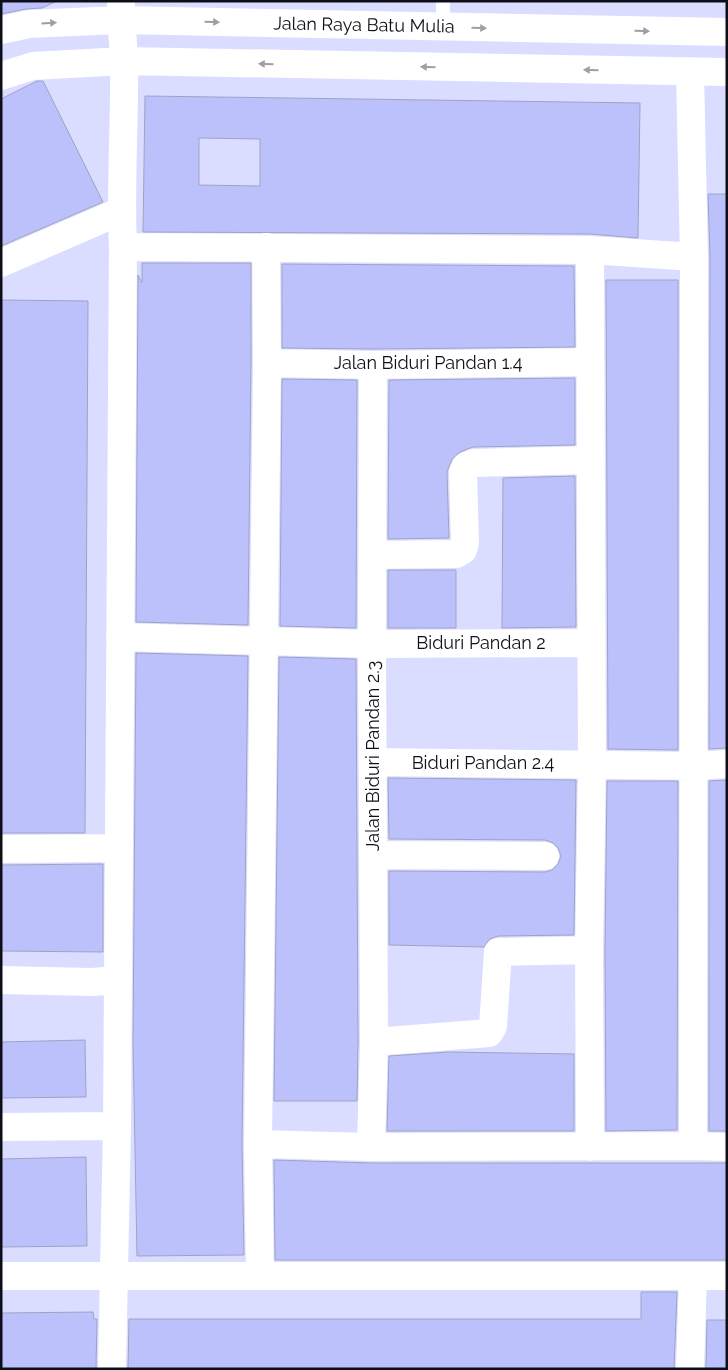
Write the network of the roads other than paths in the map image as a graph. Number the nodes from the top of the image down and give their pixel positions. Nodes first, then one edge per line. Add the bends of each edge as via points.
1 (120, 11) edge
2 (443, 14) edge
3 (1, 30) edge
4 (727, 32) edge
5 (124, 61) junction
6 (690, 72) junction
7 (727, 72) edge
8 (1, 76) edge
9 (121, 211) junction
10 (123, 247) junction
11 (266, 247) junction
12 (590, 250) junction
13 (694, 257) junction
14 (1, 263) edge
15 (589, 362) junction
16 (267, 363) junction
17 (373, 365) junction
18 (591, 460) junction
19 (373, 555) junction
20 (120, 637) junction
21 (264, 640) junction
22 (590, 643) junction
23 (372, 644) junction
24 (373, 762) junction
25 (592, 764) junction
26 (727, 764) edge
27 (694, 766) junction
28 (118, 848) junction
29 (1, 849) edge
30 (374, 855) junction
31 (545, 856) dead end
32 (589, 950) junction
33 (1, 980) edge
34 (117, 980) junction
35 (374, 1042) junction
36 (117, 1126) junction
37 (1, 1127) edge
38 (258, 1144) junction
39 (694, 1146) junction
40 (590, 1147) junction
41 (727, 1147) edge
42 (371, 1148) junction
43 (1, 1276) edge
44 (114, 1276) junction
45 (260, 1276) junction
46 (693, 1276) junction
47 (727, 1276) edge
48 (112, 1369) edge
49 (690, 1369) edge

1 -> 2 street, Jalan Raya Batu Mulia
3 -> 1 street, Jalan Raya Batu Mulia
1 - 5 street
2 -> 4 street, Jalan Raya Batu Mulia
6 -> 5 street
5 - 8 street via 32,66
5 - 9 street
6 - 7 street
6 - 13 street
9 - 10 street
9 - 14 street
10 - 11 street
10 - 20 street
11 - 12 street
11 - 16 street
12 - 13 street
12 - 15 street
13 - 27 street
15 - 17 street, Jalan Biduri Pandan 1.4
15 - 18 street
16 - 17 street, Jalan Biduri Pandan 1.4
16 - 21 street
17 - 19 street, Jalan Biduri Pandan 2.3
18 - 19 street via 473,463 466,466 463,472 466,543 463,550 456,554
18 - 22 street
19 - 23 street, Jalan Biduri Pandan 2.3
20 - 21 street, Biduri Pandan 2
20 - 28 street
21 - 23 street, Biduri Pandan 2
21 - 38 street
22 - 23 street, Biduri Pandan 2
22 - 25 street
23 - 24 street, Jalan Biduri Pandan 2.3
24 - 25 street, Biduri Pandan 2.4
24 - 30 street, Jalan Biduri Pandan 2.3
25 - 27 street, Biduri Pandan 2.4
25 - 32 street
26 - 27 street, Biduri Pandan 2.4
27 - 39 street
28 - 29 street
28 - 34 street
30 - 31 street
30 - 35 street, Jalan Biduri Pandan 2.3
32 - 35 street via 498,952 493,1026 489,1033
32 - 40 street
33 - 34 street
34 - 36 street
35 - 42 street, Jalan Biduri Pandan 2.3
36 - 37 street
36 - 44 street
38 - 42 street
38 - 45 street
39 - 40 street
39 - 41 street
40 - 42 street
43 - 44 street
44 - 45 street
44 - 48 street
45 - 46 street
46 - 47 street
46 - 49 street

